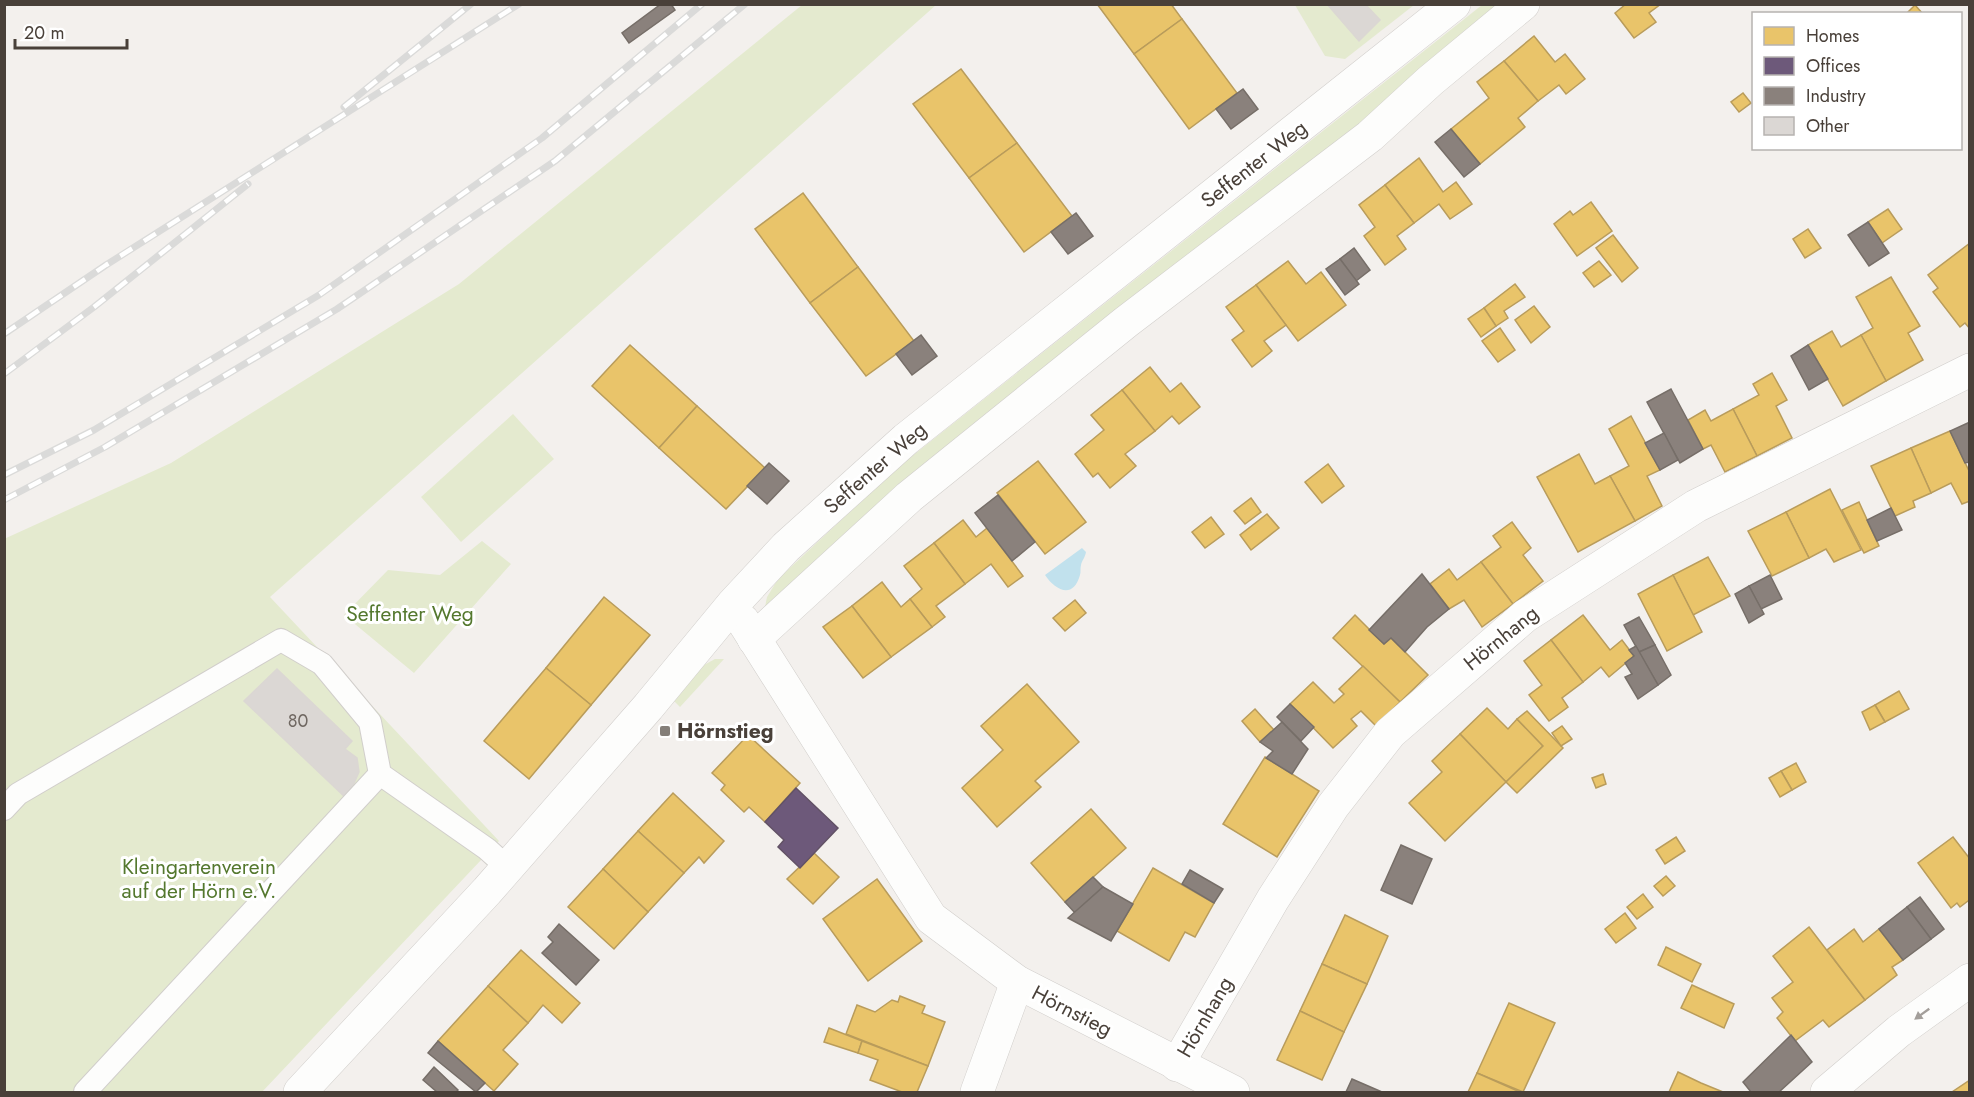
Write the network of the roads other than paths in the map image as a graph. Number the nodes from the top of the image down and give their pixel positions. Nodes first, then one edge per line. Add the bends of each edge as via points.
1 (1454, 4) edge
2 (1523, 4) edge
3 (1970, 370) edge
4 (733, 604) junction
5 (754, 639) junction
6 (380, 774) junction
7 (4, 809) edge
8 (507, 867) junction
9 (1970, 980) edge
10 (1017, 982) junction
11 (1178, 1065) junction
12 (85, 1092) edge
13 (300, 1092) edge
14 (977, 1092) edge
15 (1233, 1092) edge
16 (1827, 1092) edge

1 - 4 street, Seffenter Weg via 906,439 786,547
2 - 5 street, Seffenter Weg via 1370,136 1126,322 909,497
3 - 11 street, Hörnhang via 1696,506 1525,616 1390,733 1333,806 1273,899
4 - 5 street, Hörnstieg
4 - 8 street, Seffenter Weg
5 - 10 street, Hörnstieg via 931,918
6 - 7 lane via 370,722 322,664 281,640 18,794
6 - 8 lane
6 - 12 lane
8 - 13 street, Seffenter Weg
9 -> 16 street via 1899,1031
10 - 11 street, Hörnstieg
10 - 14 street
11 - 15 street, Hörnstieg

